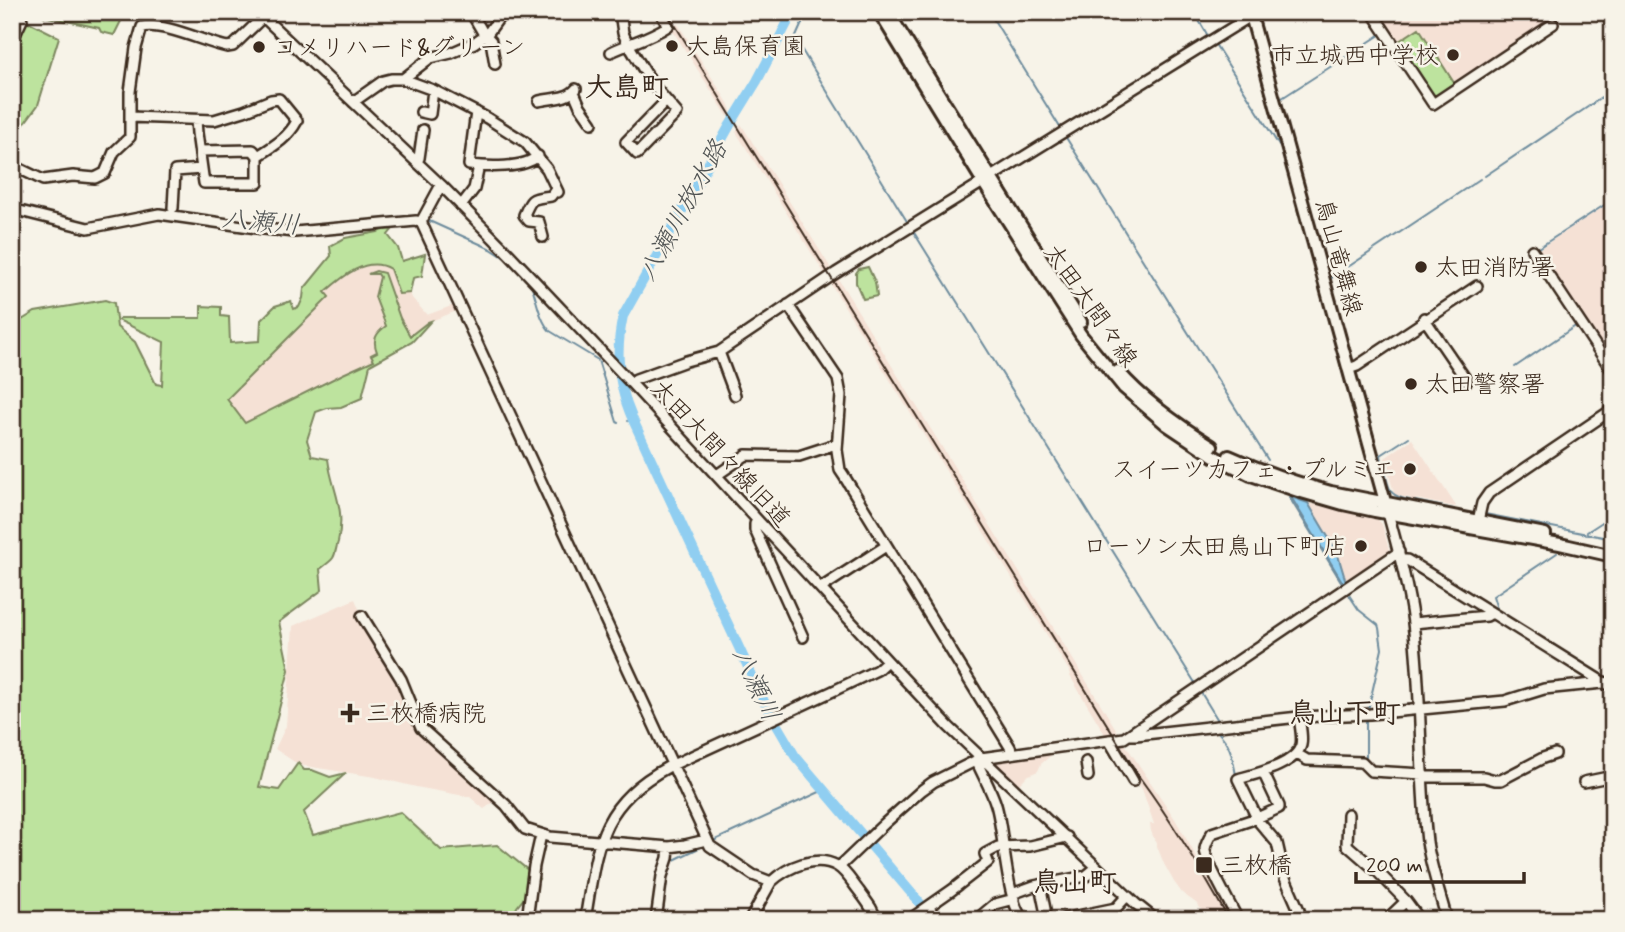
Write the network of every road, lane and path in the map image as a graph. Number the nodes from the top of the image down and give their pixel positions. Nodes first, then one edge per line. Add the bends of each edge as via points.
1 (471, 12) edge
2 (503, 12) edge
3 (620, 12) edge
4 (660, 12) edge
5 (879, 12) edge
6 (888, 12) edge
7 (1372, 12) edge
8 (13, 13) edge
9 (1252, 13) edge
10 (260, 15) edge
11 (1553, 24) dead end
12 (486, 34) junction
13 (12, 41) edge
14 (628, 44) junction
15 (611, 52) dead end
16 (495, 64) dead end
17 (403, 79) junction
18 (433, 90) junction
19 (539, 101) dead end
20 (666, 101) junction
21 (353, 102) junction
22 (421, 112) dead end
23 (476, 112) junction
24 (130, 117) junction
25 (196, 120) junction
26 (592, 123) dead end
27 (423, 130) dead end
28 (200, 151) junction
29 (258, 156) junction
30 (538, 156) junction
31 (417, 162) junction
32 (12, 165) edge
33 (479, 166) junction
34 (202, 169) junction
35 (987, 180) junction
36 (441, 185) junction
37 (461, 206) junction
38 (173, 208) dead end
39 (12, 209) edge
40 (423, 219) junction
41 (543, 237) dead end
42 (1532, 250) dead end
43 (788, 304) junction
44 (1424, 318) junction
45 (719, 352) junction
46 (1347, 366) junction
47 (1613, 372) edge
48 (629, 381) junction
49 (1467, 381) dead end
50 (735, 395) dead end
51 (1613, 408) edge
52 (836, 444) junction
53 (717, 475) junction
54 (1387, 508) junction
55 (758, 520) junction
56 (1478, 522) junction
57 (886, 546) junction
58 (1613, 548) edge
59 (1401, 556) junction
60 (1613, 556) edge
61 (821, 588) junction
62 (1491, 613) junction
63 (362, 617) dead end
64 (1413, 623) junction
65 (803, 637) dead end
66 (887, 661) junction
67 (1610, 683) edge
68 (1421, 709) junction
69 (1299, 717) junction
70 (1129, 735) junction
71 (1109, 740) junction
72 (1012, 753) junction
73 (1297, 754) junction
74 (1555, 754) dead end
75 (978, 759) junction
76 (1086, 762) dead end
77 (672, 765) junction
78 (1263, 772) junction
79 (1423, 775) junction
80 (1088, 776) dead end
81 (1613, 776) edge
82 (1133, 780) dead end
83 (1584, 782) dead end
84 (1348, 814) dead end
85 (1257, 818) junction
86 (541, 835) junction
87 (1068, 837) junction
88 (706, 839) junction
89 (599, 842) junction
90 (1004, 846) junction
91 (669, 847) junction
92 (839, 867) junction
93 (1097, 867) junction
94 (771, 882) junction
95 (1040, 885) junction
96 (1127, 896) junction
97 (1013, 897) junction
98 (1406, 901) junction
99 (926, 909) junction
100 (1045, 909) dead end
101 (1149, 918) edge
102 (527, 920) edge
103 (585, 920) edge
104 (656, 920) edge
105 (750, 920) edge
106 (876, 920) edge
107 (909, 920) edge
108 (939, 920) edge
109 (976, 920) edge
110 (1024, 920) edge
111 (1058, 920) edge
112 (1238, 920) edge
113 (1297, 920) edge
114 (1386, 920) edge
115 (1420, 920) edge
116 (1447, 920) edge

1 - 12 street
2 - 12 street
3 - 14 street
4 - 14 street via 668,26
5 - 35 main road, 太田大間々線
6 - 35 main road, 太田大間々線
7 - 11 street via 1433,104
8 - 13 street via 22,20
9 - 35 street
9 - 46 main road, 鳥山竜舞線
10 - 21 street, 太田大間々線旧道
10 - 24 street via 227,47 142,27
12 - 16 street
12 - 17 street via 451,53 430,58
14 - 15 street
14 - 20 street
17 - 18 street
17 - 21 street via 383,81
18 - 22 street via 429,114
18 - 23 street
19 - 26 street via 575,90
20 - 20 street via 626,142 637,154 677,113
21 - 31 street, 太田大間々線旧道
23 - 30 street via 525,142
23 - 33 street via 469,165
24 - 25 street
24 - 32 street via 130,137 98,177 43,180
25 - 28 street
25 - 29 street via 214,120 279,99 297,121 292,131
27 - 31 street
28 - 29 street via 253,150
28 - 34 street
29 - 34 street via 258,183 204,183
30 - 33 street via 499,167
30 - 41 street via 557,191 532,199 524,215 540,222
31 - 36 street, 太田大間々線旧道
33 - 37 street via 474,189
34 - 38 street via 175,171
35 - 43 street
35 - 54 main road, 太田大間々線 via 1086,329 1121,374 1155,406 1221,452 1256,468
36 - 37 street, 太田大間々線旧道
36 - 40 street
37 - 48 street, 太田大間々線旧道
39 - 40 street via 88,228 159,214 295,232
40 - 77 street
42 - 47 street
43 - 45 street
43 - 52 street via 838,379
44 - 44 street via 1447,300 1477,286
44 - 46 street via 1357,366
44 - 49 street
45 - 48 street
45 - 50 street
46 - 54 main road, 鳥山竜舞線
48 - 53 street, 太田大間々線旧道
51 - 56 street via 1489,492
52 - 53 street via 799,456 746,455
52 - 57 street via 844,477
53 - 55 street, 太田大間々線旧道
54 - 56 main road, 太田大間々線
54 - 59 street
54 - 60 main road, 太田大間々線
55 - 61 street, 太田大間々線旧道
55 - 65 street via 755,530
56 - 58 main road, 太田大間々線
57 - 61 street
57 - 72 street
59 - 62 street
59 - 64 street
59 - 70 street
61 - 66 street, 太田大間々線旧道
62 - 64 street
62 - 67 street
63 - 86 street via 401,679 421,728 506,805 525,829
64 - 68 street
66 - 75 street, 太田大間々線旧道
66 - 77 street via 877,670
67 - 68 street via 1544,689 1505,701
68 - 69 street
68 - 79 street
69 - 70 street
69 - 73 street via 1302,742
70 - 71 street
71 - 72 street
71 - 82 street
72 - 75 street
73 - 78 street
73 - 79 street via 1307,760 1362,762 1371,772
74 - 79 street via 1501,780
75 - 87 street, 太田大間々線旧道
75 - 90 street via 996,804
75 - 92 street via 922,790
76 - 80 street
77 - 88 street
77 - 89 street via 625,798
78 - 85 street via 1279,806
78 - 85 street via 1238,779
79 - 116 street via 1428,844
81 - 83 street
84 - 98 street via 1347,845
85 - 112 street via 1212,833 1205,850
85 - 113 street via 1277,843 1299,910
86 - 89 street
86 - 102 street
87 - 90 street via 1030,846
87 - 93 street, 太田大間々線旧道
88 - 91 street
88 - 94 street via 728,859
89 - 91 street
89 - 103 street
90 - 97 street
90 - 99 street via 985,854 988,862
91 - 104 street
92 - 94 street via 813,861
92 - 106 street via 873,909
93 - 95 street via 1086,876
93 - 96 street, 太田大間々線旧道
94 - 105 street
95 - 97 street
95 - 100 street
96 - 101 street, 太田大間々線旧道
96 - 111 street via 1116,908
97 - 109 street via 995,904
97 - 110 street
98 - 114 street
98 - 115 street
99 - 107 street
99 - 108 street

